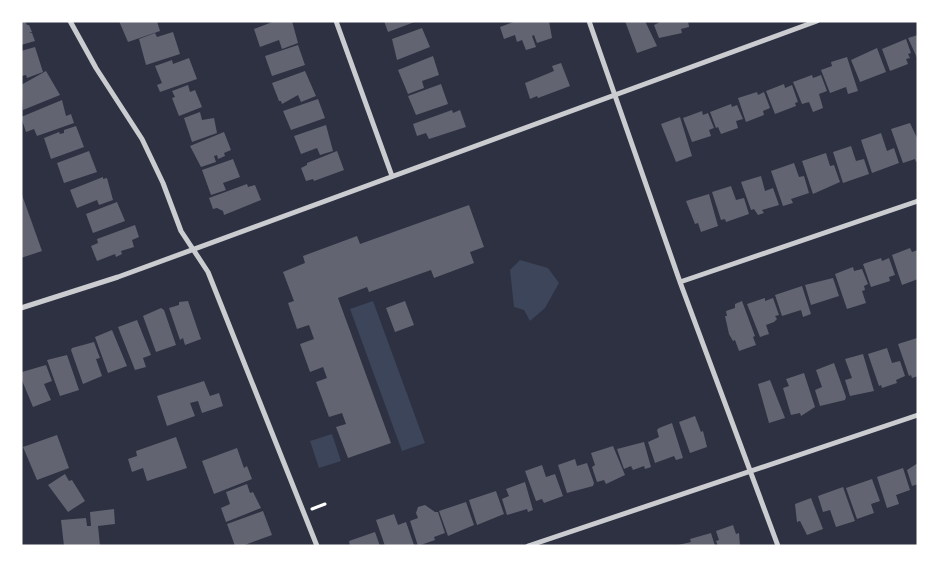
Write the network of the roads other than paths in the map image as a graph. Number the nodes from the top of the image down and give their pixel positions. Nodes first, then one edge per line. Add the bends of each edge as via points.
1 (70, 21) edge
2 (336, 21) edge
3 (589, 21) edge
4 (817, 21) edge
5 (615, 94) junction
6 (392, 176) junction
7 (918, 201) edge
8 (194, 250) junction
9 (680, 282) junction
10 (21, 308) edge
11 (918, 415) edge
12 (750, 471) junction
13 (317, 546) edge
14 (528, 546) edge
15 (778, 546) edge

1 - 8 street via 142,139 181,231
2 - 6 street
3 - 5 street
4 - 5 street
5 - 6 street
5 - 9 street
6 - 8 street
7 - 9 street
8 - 10 street
8 - 13 street via 208,272
9 - 12 street
11 - 12 street
12 - 14 street
12 - 15 street

